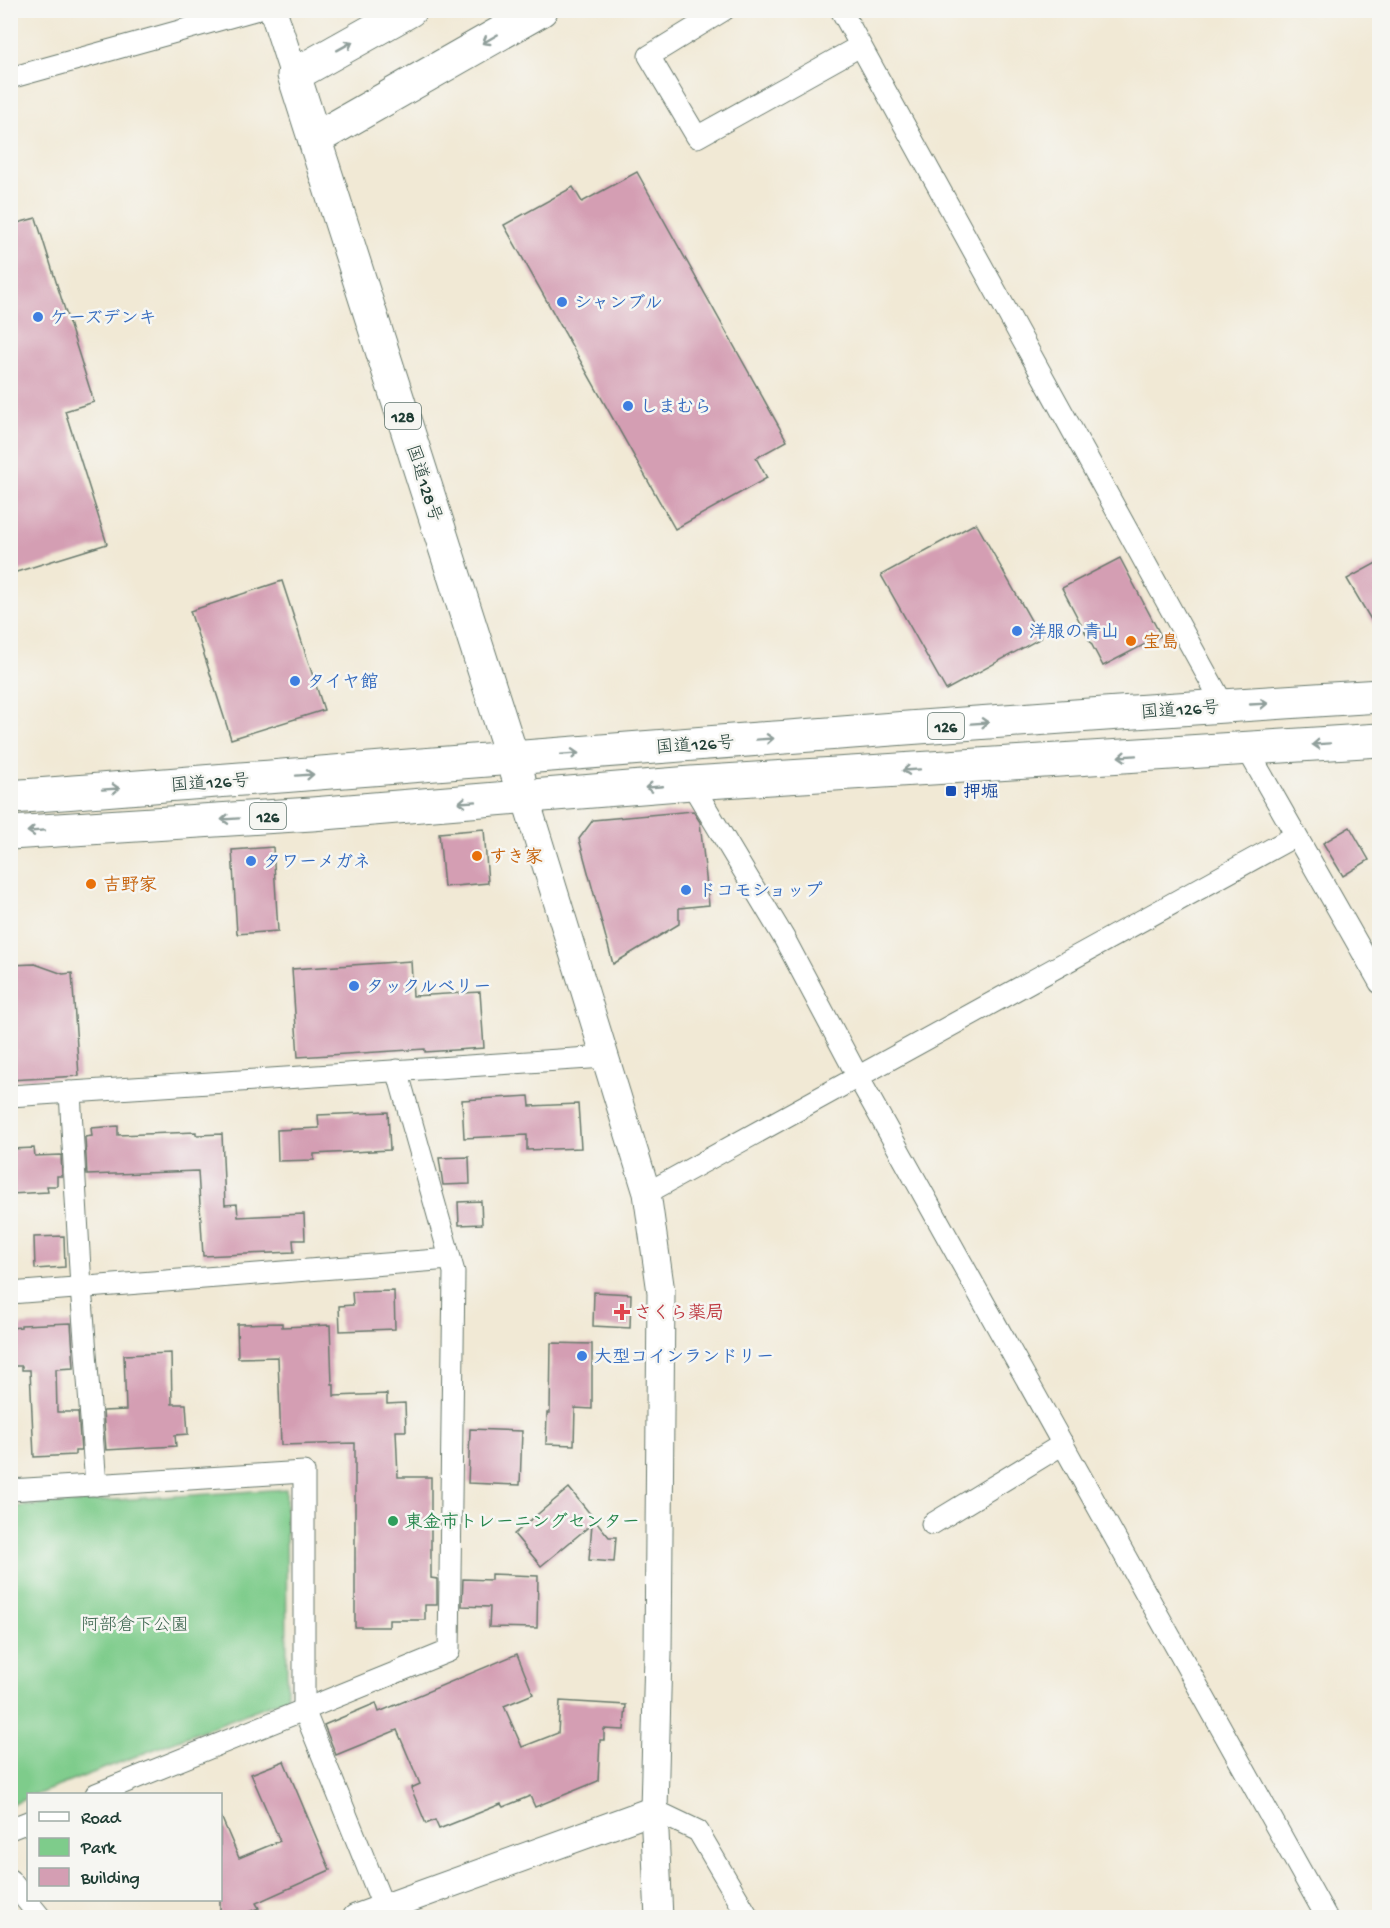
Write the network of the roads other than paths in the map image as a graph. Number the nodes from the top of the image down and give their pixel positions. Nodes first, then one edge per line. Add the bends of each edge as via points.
1 (255, 10) edge
2 (273, 10) edge
3 (410, 10) edge
4 (541, 10) edge
5 (724, 10) edge
6 (841, 10) edge
7 (860, 46) junction
8 (294, 75) junction
9 (10, 78) edge
10 (315, 140) junction
11 (1380, 696) edge
12 (1224, 706) junction
13 (1380, 740) edge
14 (1247, 749) junction
15 (512, 758) junction
16 (691, 783) junction
17 (10, 797) edge
18 (525, 797) junction
19 (10, 833) edge
20 (1295, 836) junction
21 (1380, 983) edge
22 (605, 1057) junction
23 (397, 1070) junction
24 (858, 1077) junction
25 (70, 1092) junction
26 (10, 1096) edge
27 (647, 1193) junction
28 (450, 1259) junction
29 (81, 1287) junction
30 (10, 1293) edge
31 (1063, 1444) junction
32 (96, 1485) junction
33 (10, 1490) edge
34 (932, 1524) dead end
35 (304, 1710) junction
36 (98, 1793) edge
37 (654, 1810) junction
38 (27, 1822) edge
39 (10, 1829) edge
40 (10, 1880) edge
41 (27, 1900) edge
42 (28, 1901) edge
43 (386, 1912) edge
44 (41, 1917) edge
45 (356, 1917) edge
46 (659, 1917) edge
47 (749, 1917) edge
48 (1327, 1917) edge

1 - 9 street
2 - 8 street
8 -> 3 highway
4 -> 10 highway
5 - 7 street via 649,56 697,138
6 - 7 street
7 - 12 street
8 - 10 highway, 国道128号 / 128
10 - 15 highway, 国道128号 / 128
12 -> 11 highway, 国道126号 / 126
15 -> 12 highway, 国道126号 / 126
13 -> 14 highway, 国道126号 / 126
14 -> 16 highway, 国道126号 / 126
14 - 20 street
17 -> 15 highway, 国道126号 / 126
15 - 18 highway, 128
16 -> 18 highway, 国道126号 / 126
16 - 24 street via 784,938
18 -> 19 highway, 国道126号 / 126
18 - 22 street
20 - 21 street
20 - 24 street
22 - 23 street
22 - 27 street
23 - 25 street
23 - 28 street
24 - 27 street
24 - 31 street
25 - 26 street
25 - 29 street
27 - 37 street via 661,1292
28 - 29 street
28 - 35 street via 454,1272 449,1651
29 - 30 street
29 - 32 street
31 - 34 street
31 - 48 street
32 - 33 street
32 - 35 street via 304,1472
35 - 36 street
35 - 43 street
37 - 43 street
37 - 46 street
37 - 47 street via 698,1831
38 - 39 street
40 - 41 street
42 - 44 street
43 - 45 street

